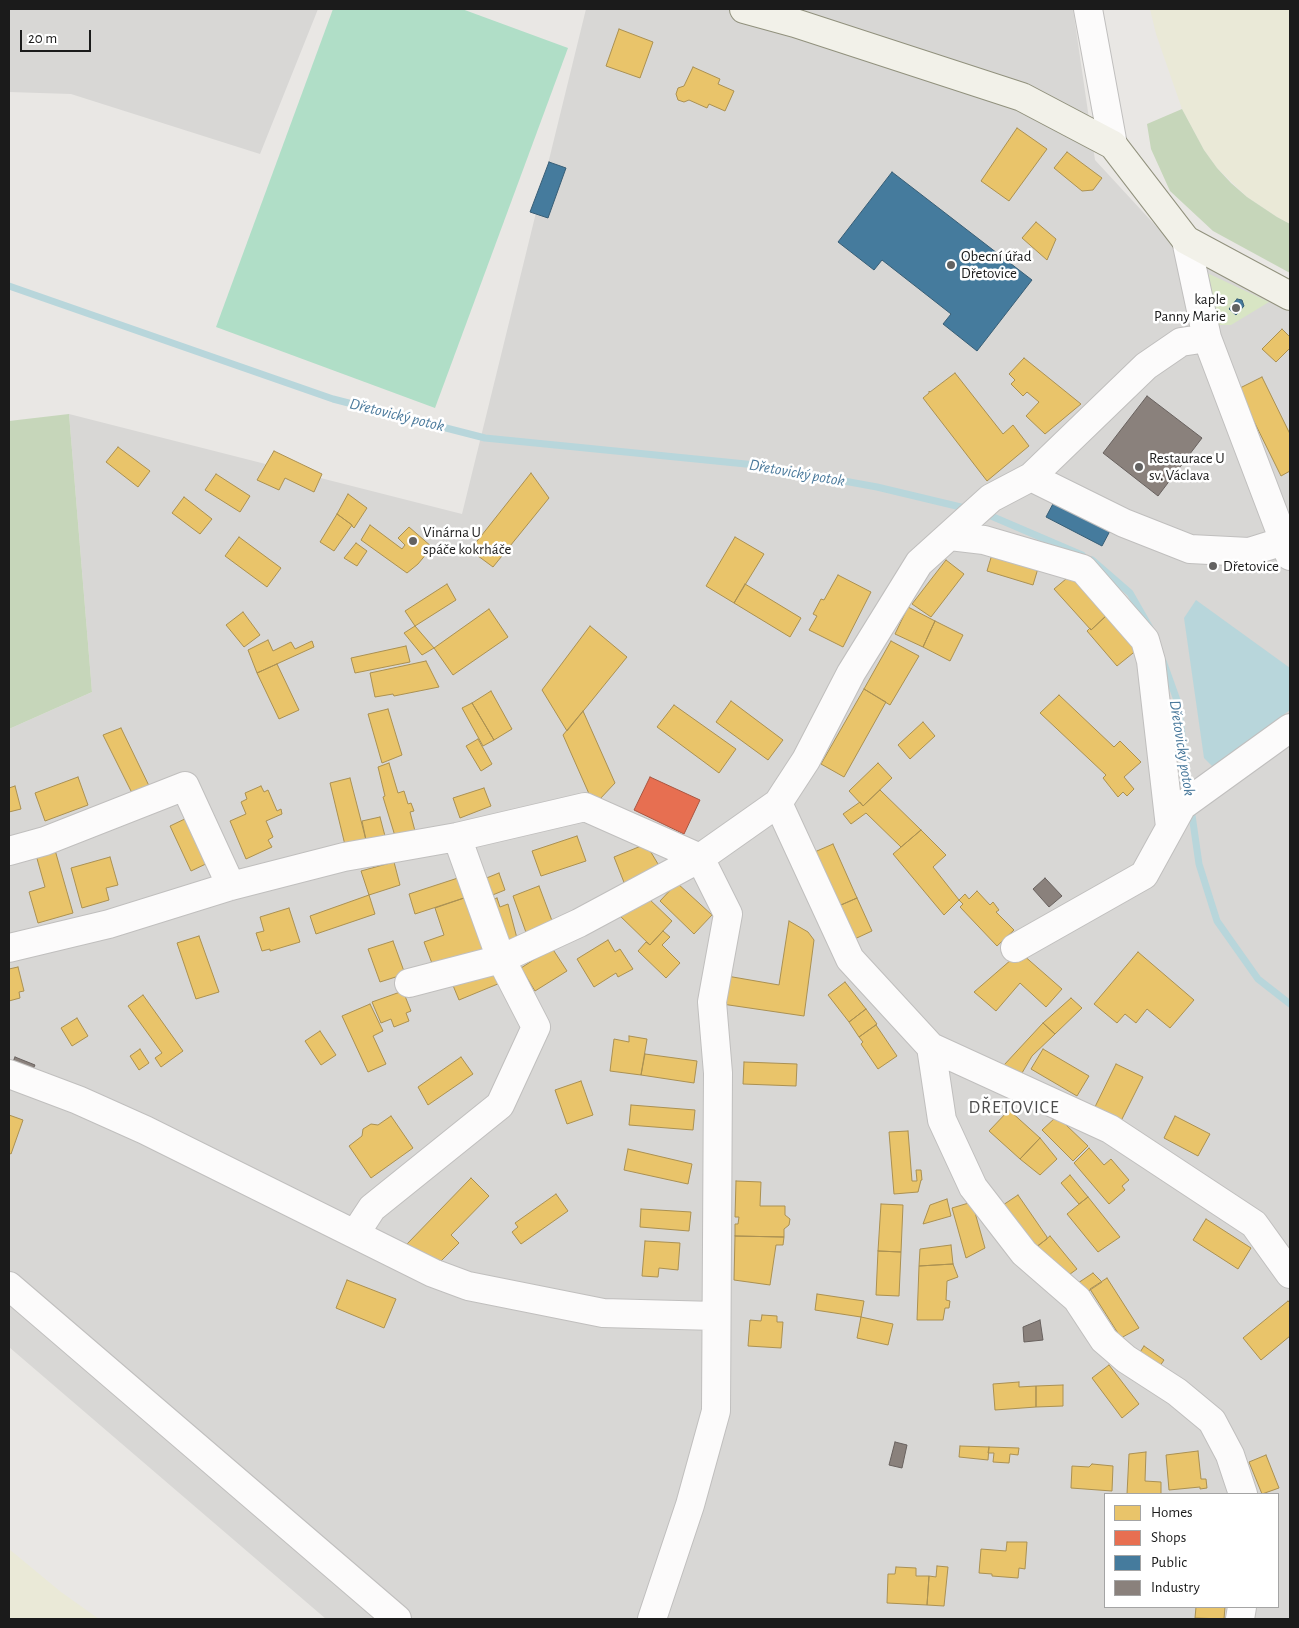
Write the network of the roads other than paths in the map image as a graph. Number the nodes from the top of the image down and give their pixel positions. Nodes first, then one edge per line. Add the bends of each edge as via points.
1 (744, 9) edge
2 (1088, 9) edge
3 (789, 16) edge
4 (1113, 144) junction
5 (1186, 240) junction
6 (1290, 296) edge
7 (1207, 338) junction
8 (1031, 477) junction
9 (958, 528) junction
10 (1288, 547) edge
11 (1290, 728) edge
12 (778, 803) junction
13 (1170, 827) junction
14 (457, 837) junction
15 (9, 851) edge
16 (700, 858) junction
17 (231, 886) junction
18 (9, 948) edge
19 (1015, 948) dead end
20 (501, 959) junction
21 (409, 983) dead end
22 (931, 1047) junction
23 (9, 1074) edge
24 (355, 1234) junction
25 (1290, 1274) edge
26 (9, 1286) edge
27 (716, 1316) junction
28 (1243, 1493) edge
29 (397, 1619) edge
30 (652, 1619) edge

1 - 3 main road
2 - 4 street
3 - 4 main road via 1022,97
4 - 5 main road
5 - 6 main road
5 - 7 street
7 - 8 street via 1181,342 1146,366
7 - 10 street
8 - 9 street via 991,498
8 - 10 street via 1124,523 1190,549 1249,552
9 - 12 street via 919,564 851,673 806,760
9 - 13 street via 984,540 1083,569 1144,640 1151,661
11 - 13 street via 1182,806
12 - 16 street
12 - 22 street via 850,959
13 - 19 street via 1144,875
14 - 16 street via 585,806
14 - 17 street via 344,857
14 - 20 street
15 - 17 street via 45,841 185,786
16 - 20 street via 578,923
16 - 27 street via 728,914 712,1002 718,1073
17 - 18 street via 108,924
20 - 21 street
20 - 24 street via 536,1027 500,1105 372,1208
22 - 25 street via 1110,1129 1254,1224
22 - 28 street via 942,1120 973,1187 1024,1253 1077,1299 1104,1340 1212,1421 1230,1455
23 - 24 street via 145,1130
24 - 27 street via 433,1273 468,1286 603,1313
26 - 29 street
27 - 30 street via 716,1411 690,1505

